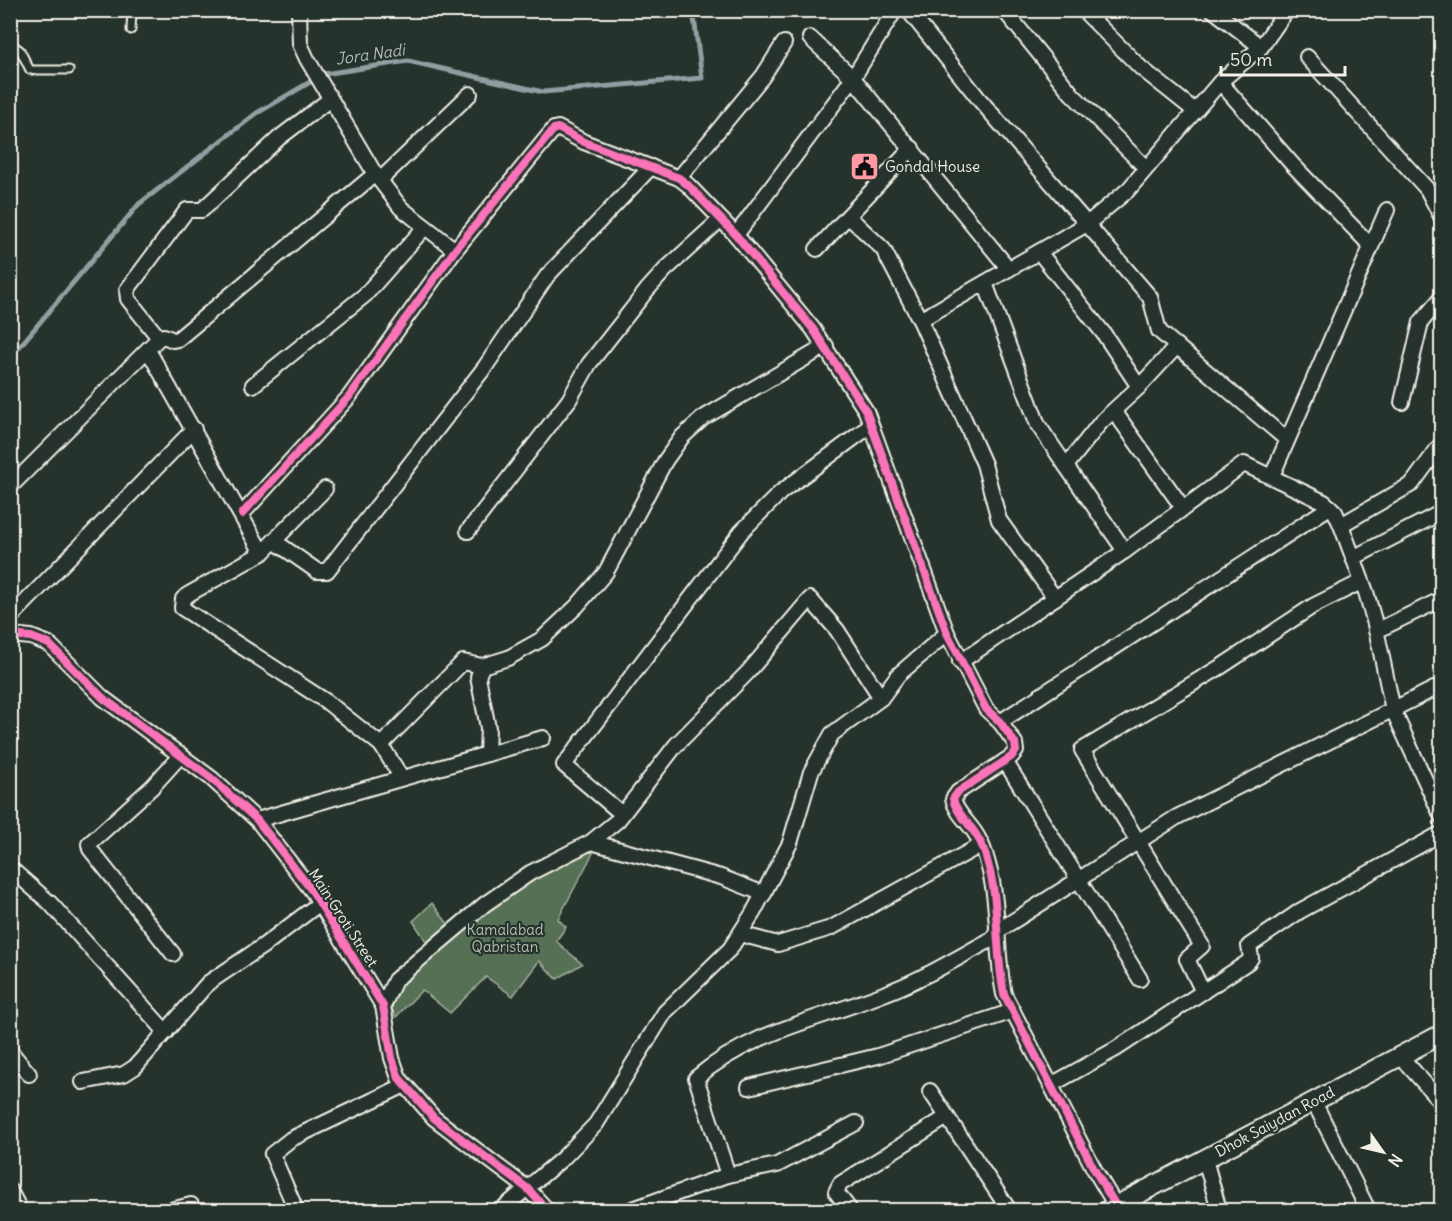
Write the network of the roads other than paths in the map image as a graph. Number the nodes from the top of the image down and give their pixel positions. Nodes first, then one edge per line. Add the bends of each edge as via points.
1 (132, 10) edge
2 (299, 10) edge
3 (895, 10) edge
4 (908, 10) edge
5 (1004, 10) edge
6 (1083, 10) edge
7 (1213, 10) edge
8 (1287, 10) edge
9 (131, 30) dead end
10 (810, 38) dead end
11 (10, 43) edge
12 (784, 44) dead end
13 (1261, 47) junction
14 (1307, 57) dead end
15 (69, 70) dead end
16 (853, 78) junction
17 (1220, 82) junction
18 (470, 94) dead end
19 (329, 100) junction
20 (1196, 111) junction
21 (912, 148) junction
22 (651, 167) junction
23 (1146, 168) junction
24 (378, 177) junction
25 (680, 178) junction
26 (1387, 210) dead end
27 (848, 216) junction
28 (1442, 218) edge
29 (720, 220) junction
30 (1087, 225) junction
31 (425, 227) junction
32 (736, 235) junction
33 (1371, 246) junction
34 (817, 249) dead end
35 (455, 250) junction
36 (1039, 252) junction
37 (1009, 269) junction
38 (985, 283) junction
39 (1442, 297) edge
40 (920, 320) junction
41 (159, 338) junction
42 (826, 346) junction
43 (1178, 346) junction
44 (148, 350) junction
45 (253, 385) dead end
46 (1139, 387) junction
47 (1402, 402) dead end
48 (1114, 411) junction
49 (870, 426) junction
50 (195, 429) junction
51 (1287, 440) junction
52 (1442, 443) edge
53 (1066, 466) junction
54 (1272, 476) junction
55 (10, 487) edge
56 (325, 489) dead end
57 (1330, 507) junction
58 (1183, 508) junction
59 (1442, 512) edge
60 (242, 514) junction
61 (1341, 525) junction
62 (468, 531) dead end
63 (274, 541) junction
64 (1125, 551) junction
65 (262, 553) junction
66 (1353, 558) junction
67 (1361, 582) junction
68 (1054, 598) junction
69 (1442, 599) edge
70 (10, 618) edge
71 (1376, 631) junction
72 (947, 633) junction
73 (12, 637) edge
74 (960, 662) junction
75 (482, 666) junction
76 (1442, 685) edge
77 (881, 698) junction
78 (1393, 710) junction
79 (1000, 722) junction
80 (543, 738) dead end
81 (381, 745) junction
82 (487, 754) junction
83 (181, 755) junction
84 (1005, 761) junction
85 (402, 778) junction
86 (622, 814) junction
87 (1442, 817) edge
88 (257, 820) junction
89 (1442, 833) edge
90 (591, 842) junction
91 (1137, 842) junction
92 (981, 845) junction
93 (10, 868) edge
94 (1077, 880) junction
95 (764, 894) junction
96 (320, 903) junction
97 (740, 934) junction
98 (996, 934) junction
99 (173, 954) dead end
100 (1140, 979) dead end
101 (1203, 992) junction
102 (383, 1006) junction
103 (1013, 1011) junction
104 (166, 1032) junction
105 (1442, 1034) edge
106 (10, 1051) edge
107 (1400, 1056) junction
108 (29, 1074) dead end
109 (83, 1082) dead end
110 (405, 1085) junction
111 (1051, 1085) junction
112 (748, 1088) dead end
113 (930, 1091) dead end
114 (1314, 1102) junction
115 (1442, 1103) edge
116 (947, 1117) junction
117 (856, 1123) dead end
118 (1205, 1159) junction
119 (728, 1175) junction
120 (528, 1189) junction
121 (10, 1191) edge
122 (191, 1205) dead end
123 (1112, 1208) edge
124 (20, 1210) edge
125 (171, 1210) edge
126 (296, 1210) edge
127 (501, 1210) edge
128 (547, 1210) edge
129 (630, 1210) edge
130 (850, 1210) edge
131 (1009, 1210) edge
132 (1219, 1210) edge
133 (1368, 1210) edge

1 - 9 lane
2 - 19 street via 300,44
3 - 16 street
4 - 30 street
5 - 23 street via 1072,94
6 - 20 street via 1141,68
7 - 13 street
8 - 13 street
10 - 16 street
11 - 15 lane via 20,50 30,70
12 - 25 street via 763,76
13 - 17 street
14 - 28 street via 1427,189
16 - 21 street
16 - 32 street
17 - 20 street
17 - 33 street
18 - 24 street
19 - 24 street
19 - 41 street via 279,138 202,210 185,212 127,290 128,299
20 - 23 street
21 - 27 street
21 - 37 street
22 - 25 street
22 - 35 street via 554,129
22 - 63 street via 547,276 478,376 327,572 316,571
23 - 30 street via 1128,190
24 - 31 street via 405,213
24 - 41 street via 178,339
25 - 29 street
26 - 33 street
27 - 34 street
27 - 40 street via 884,249
29 - 32 street
29 - 62 street via 647,290
30 - 36 street
30 - 43 street via 1149,297 1159,331
31 - 35 street
31 - 45 street via 365,295
32 - 42 street
33 - 51 street
35 - 60 street via 349,397
36 - 37 street
36 - 46 street via 1104,334
37 - 38 street
38 - 40 street
38 - 53 street via 1038,425
39 - 47 street via 1421,322
40 - 68 street via 984,464 999,520
41 - 44 street
42 - 49 street via 866,411
42 - 75 street via 703,418 689,431 665,461 606,572 577,606 542,639 508,658
43 - 46 street
43 - 51 street
44 - 50 street
44 - 55 street
46 - 48 street
48 - 53 street
48 - 58 street
49 - 72 street
49 - 86 street via 781,492 742,531 564,765
50 - 60 street
50 - 70 street
51 - 54 street
52 - 61 street via 1405,490
53 - 64 street
54 - 57 street
54 - 58 street via 1244,464
56 - 63 street
57 - 61 street
57 - 79 street
58 - 64 street
59 - 66 street
60 - 65 street
61 - 66 street
63 - 65 street
64 - 68 street
65 - 81 street via 189,594 183,599 182,608 327,702
66 - 67 street
67 - 71 street
67 - 91 street via 1313,606 1222,666 1084,747 1083,754
68 - 74 street
69 - 71 street
71 - 78 street
72 - 74 street
72 - 77 street via 898,675
73 - 83 street, Main Groti Street via 49,644 103,698
74 - 79 street via 986,709
75 - 81 street via 463,662
75 - 82 street via 478,677 488,728
76 - 78 street
77 - 86 street via 837,630 810,599 748,672 676,745
77 - 95 street via 832,734 824,746 811,772 790,843
78 - 87 street
78 - 91 street via 1177,817
79 - 84 street via 1015,743 1016,751
80 - 82 street
81 - 85 street
82 - 85 street
83 - 88 street, Main Groti Street
83 - 99 street via 89,844
84 - 92 street via 953,799
84 - 94 street
85 - 88 street
86 - 90 street
88 - 96 street, Main Groti Street
89 - 101 street via 1300,911 1249,946 1248,962
90 - 95 street via 721,877
90 - 102 street via 530,873 485,904 395,980
91 - 94 street
91 - 101 street via 1202,946 1187,959
92 - 97 street via 831,928 778,944
92 - 98 street via 994,894
93 - 104 street via 50,903
94 - 98 street
94 - 100 street
95 - 97 street
96 - 102 street, Main Groti Street
96 - 104 street via 208,983
97 - 120 street via 730,949 665,1012 596,1124
98 - 103 street via 1004,994
98 - 119 street via 888,993 761,1036 720,1058 696,1078
101 - 111 street
102 - 110 street, Main Groti Street via 392,1058
103 - 111 street
103 - 112 street via 878,1056
104 - 109 street via 124,1074
105 - 107 main road, Dhok Saiydan Road
106 - 108 street
107 - 114 main road, Dhok Saiydan Road
107 - 115 street
110 - 120 street, Main Groti Street via 434,1118
110 - 126 street via 291,1139 272,1154
111 - 123 street
113 - 116 street
114 - 118 main road, Dhok Saiydan Road
114 - 133 street
116 - 130 street via 840,1184 837,1192
116 - 131 street
117 - 119 street via 777,1165
118 - 123 main road, Dhok Saiydan Road
118 - 132 street
119 - 129 street
120 - 127 street
120 - 128 street, Main Groti Street
121 - 124 street
122 - 125 street

